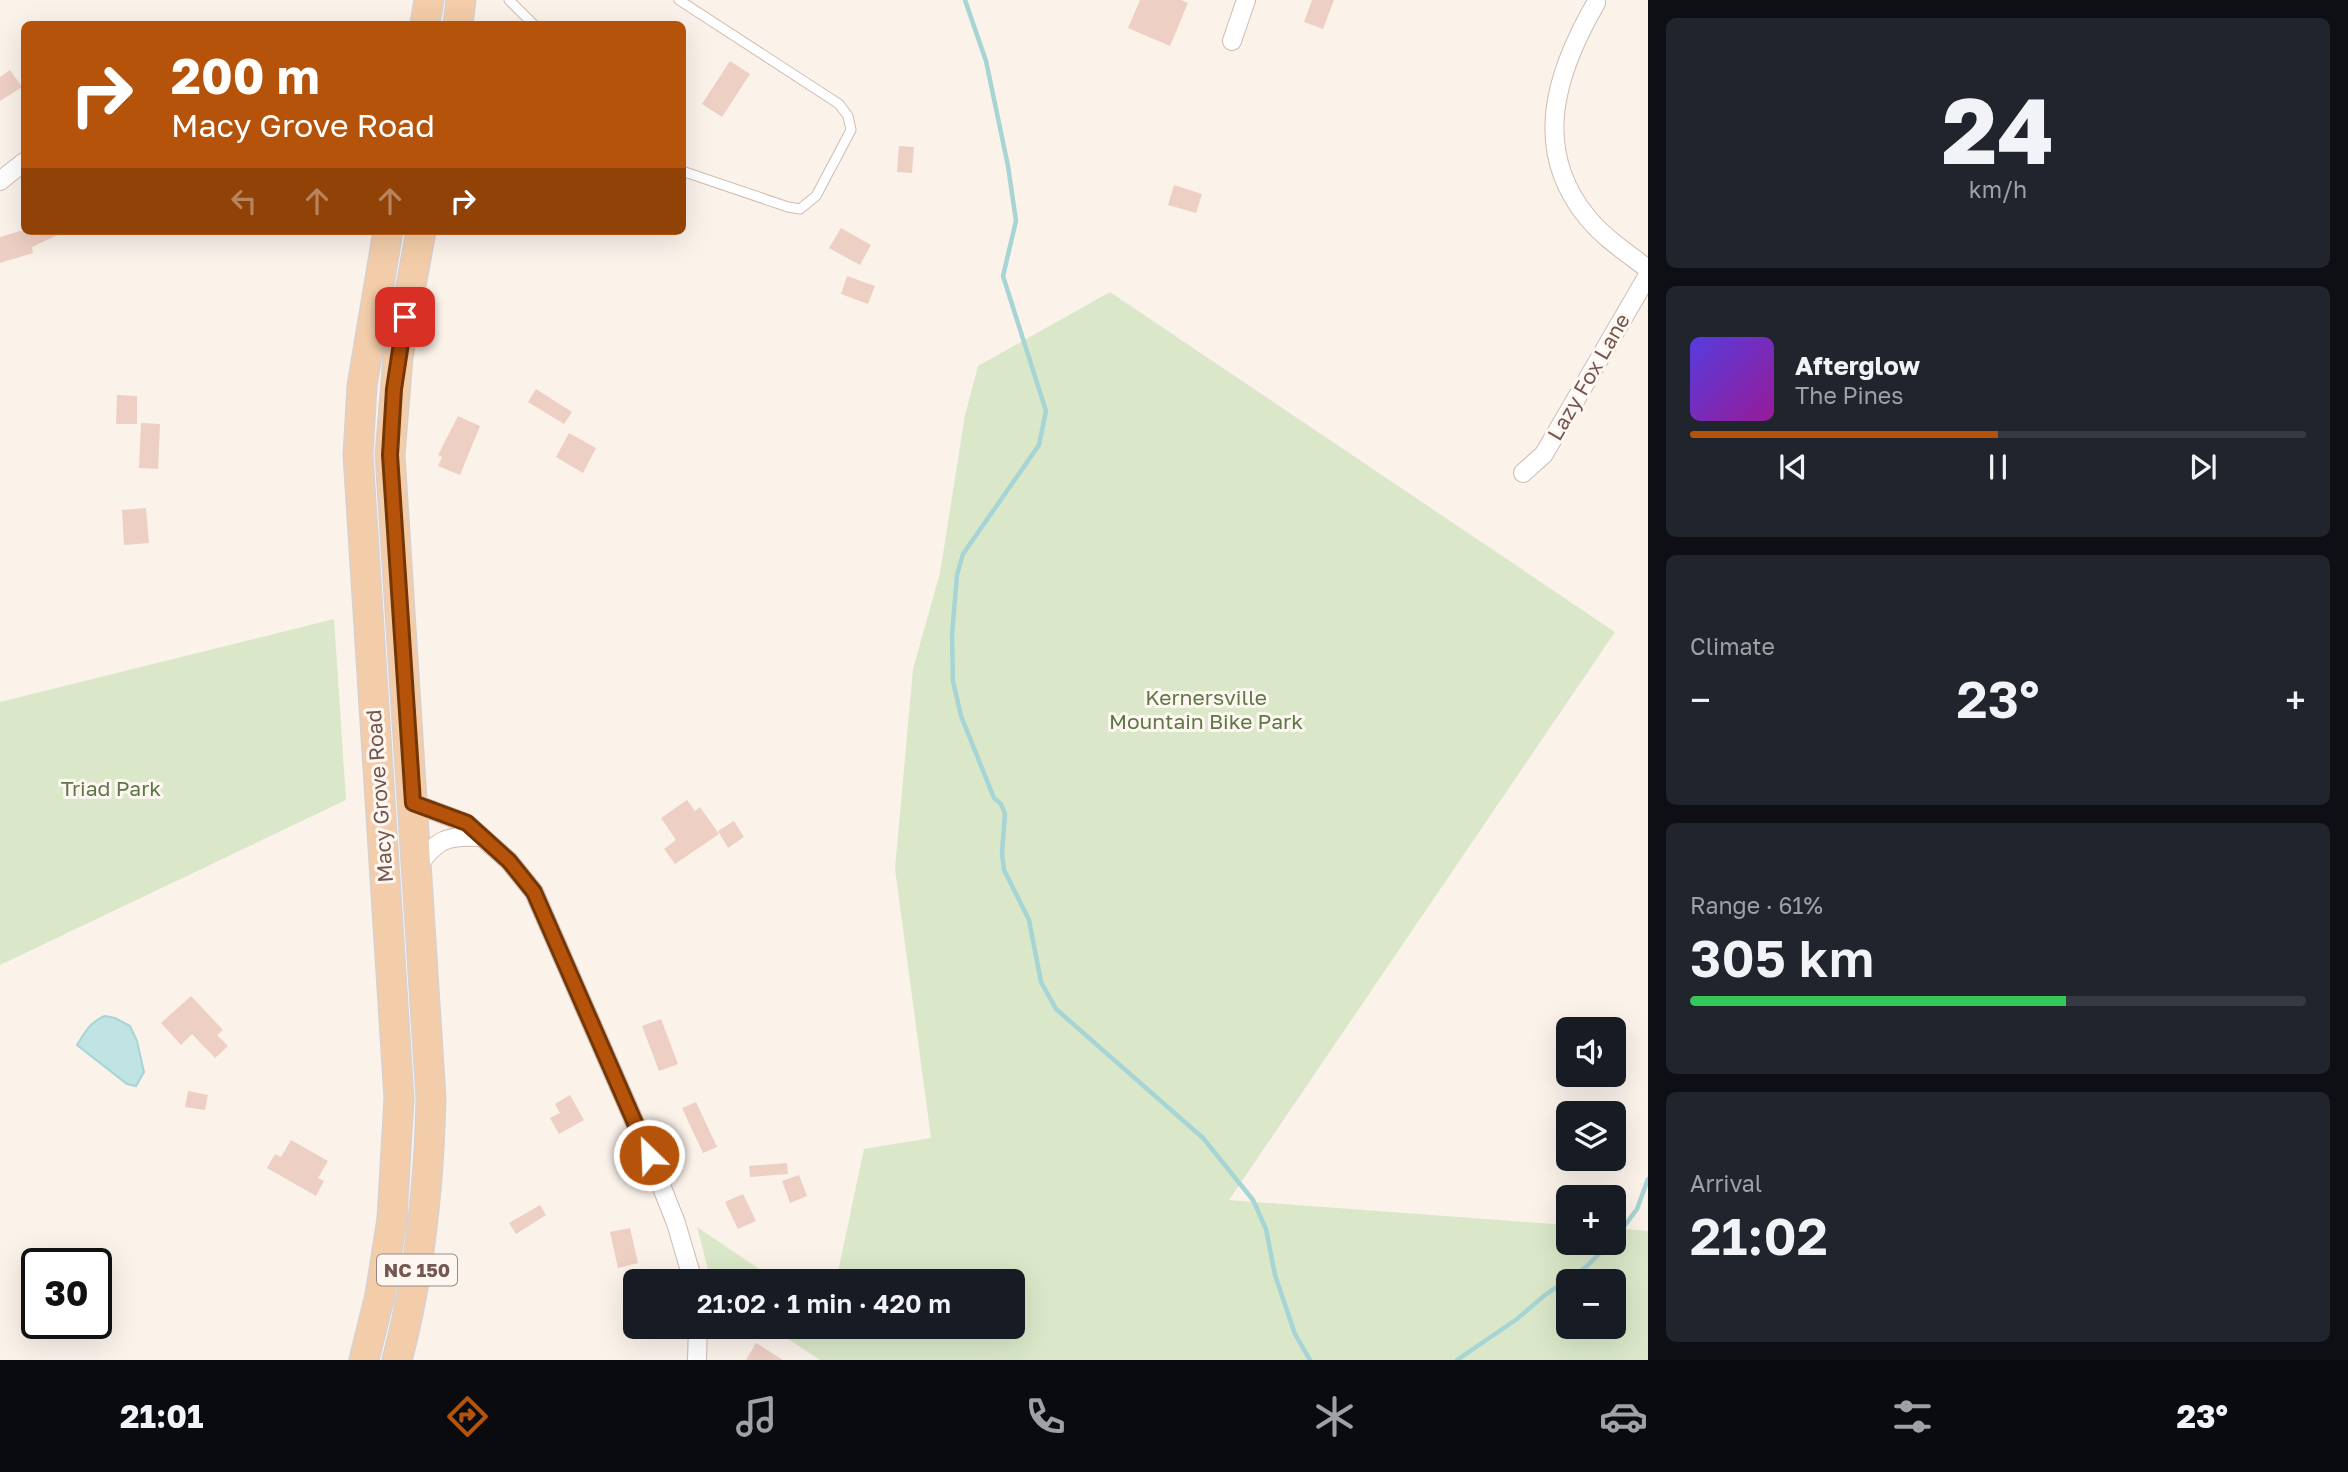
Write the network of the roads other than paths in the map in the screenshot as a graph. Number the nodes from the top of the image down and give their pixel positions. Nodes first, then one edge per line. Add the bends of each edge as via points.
1 (429, 0) edge
2 (461, 0) edge
3 (509, 0) edge
4 (679, 0) edge
5 (1246, 0) edge
6 (1596, 3) dead end
7 (426, 21) edge
8 (458, 21) edge
9 (530, 21) edge
10 (1232, 41) dead end
11 (21, 164) edge
12 (686, 172) edge
13 (0, 181) edge
14 (387, 235) edge
15 (401, 235) edge
16 (420, 235) edge
17 (1648, 270) edge
18 (1648, 275) edge
19 (405, 317) junction
20 (1523, 473) dead end
21 (413, 803) junction
22 (383, 830) junction
23 (481, 837) junction
24 (417, 867) junction
25 (430, 1055) junction
26 (689, 1269) edge
27 (698, 1339) edge
28 (364, 1360) edge
29 (397, 1360) edge
30 (697, 1360) edge

1 - 7 main road
2 - 8 main road
3 - 9 lane
4 - 12 lane via 839,104 851,130 816,196 800,209
5 - 10 street
6 - 17 street via 1561,77 1554,133 1559,166 1588,218
11 - 13 street
14 - 22 main road, Macy Grove Road / NC 150 via 365,363 358,455
15 - 19 main road via 393,301
16 - 19 main road, Macy Grove Road / NC 150
18 - 20 street, Lazy Fox Lane via 1544,454
19 - 21 main road, Macy Grove Road / NC 150 via 390,455
21 - 23 street via 467,823
21 - 24 main road, Macy Grove Road / NC 150
22 - 25 main road via 393,835 400,851
22 - 28 main road, Macy Grove Road / NC 150 via 398,1056 398,1139 387,1257
23 - 24 street via 442,841
23 - 26 street via 523,876 543,910 649,1155
24 - 25 main road, Macy Grove Road / NC 150
25 - 29 main road, Macy Grove Road / NC 150 via 425,1212
27 - 30 street

